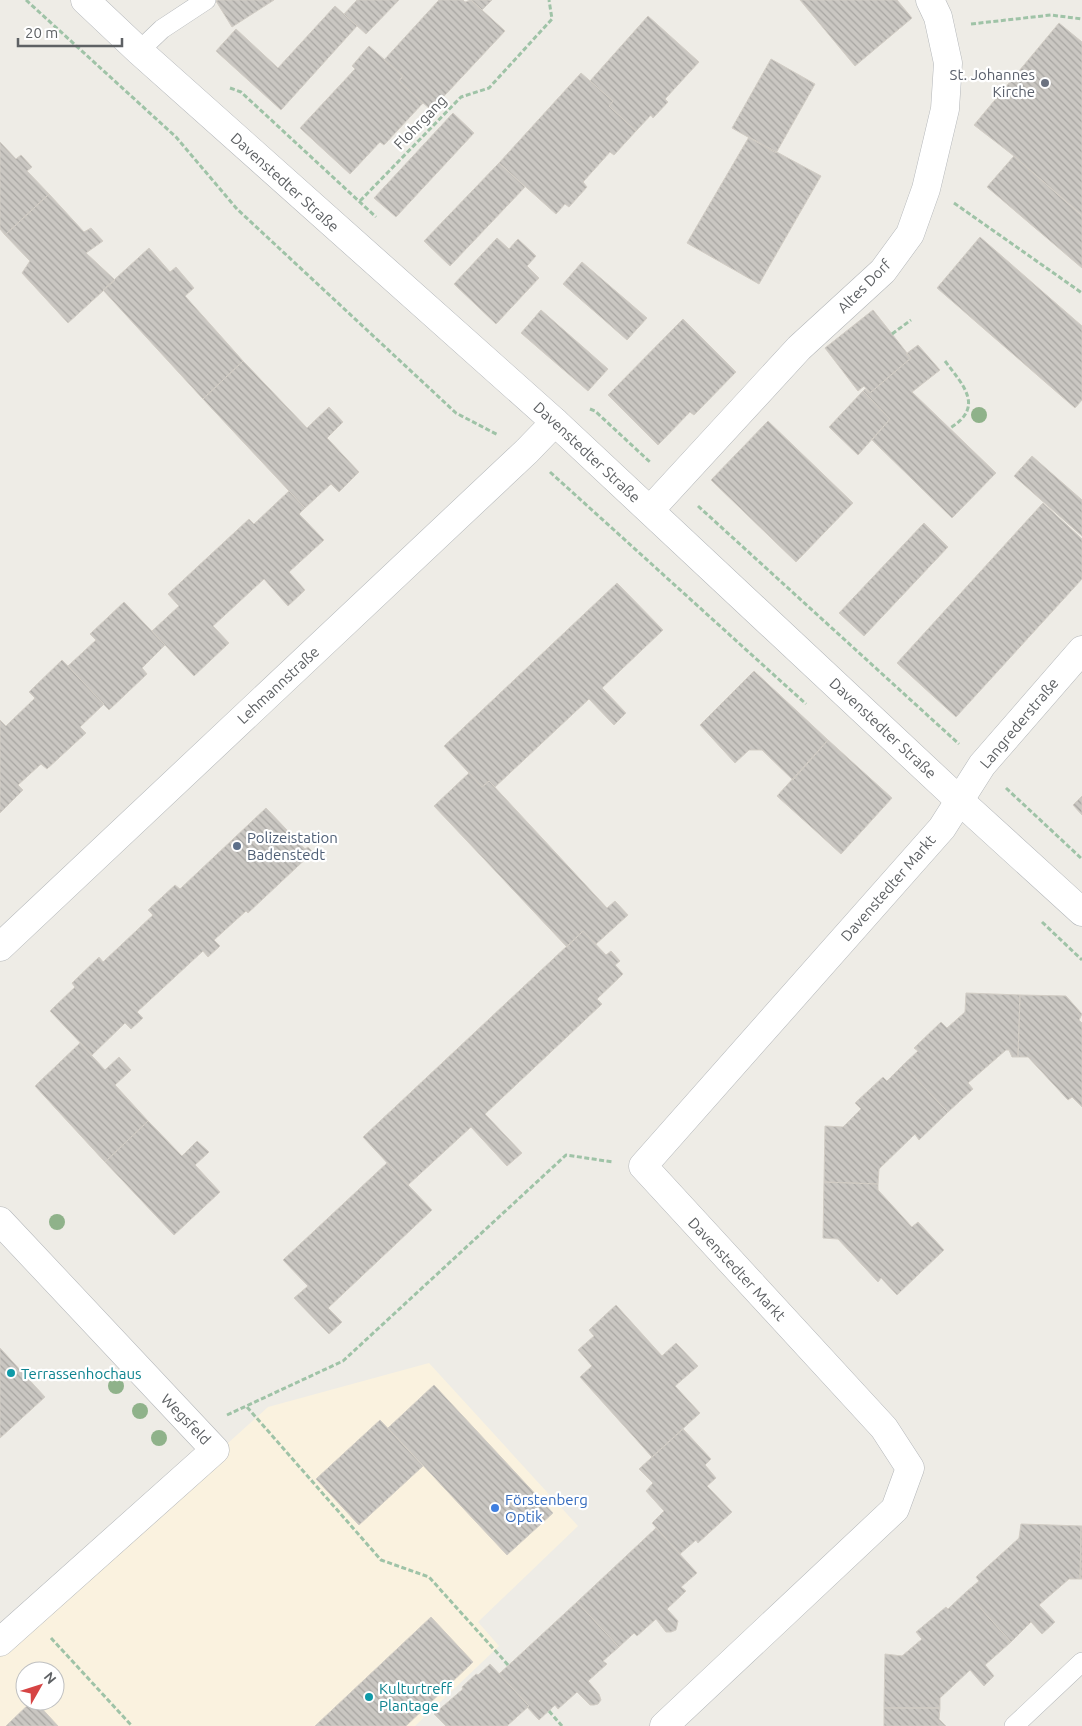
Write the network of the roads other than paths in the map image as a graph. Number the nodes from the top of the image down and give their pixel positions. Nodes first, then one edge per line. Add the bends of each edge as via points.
1 (85, 0) edge
2 (206, 0) edge
3 (930, 0) edge
4 (139, 51) junction
5 (555, 422) junction
6 (650, 510) junction
7 (1082, 650) edge
8 (959, 800) junction
9 (1082, 912) edge
10 (0, 947) edge
11 (0, 1221) edge
12 (0, 1642) edge
13 (1082, 1662) edge
14 (664, 1726) edge
15 (1014, 1726) edge

1 - 4 street, Davenstedter Straße
2 - 4 lane via 162,29
3 - 6 street, Altes Dorf via 938,17 948,63 945,109 926,189 910,234 883,271 799,348
4 - 5 street, Davenstedter Straße
5 - 6 street, Davenstedter Straße
5 - 10 street, Lehmannstraße
6 - 8 street, Davenstedter Straße
7 - 8 street, Langrederstraße via 982,765
8 - 9 street, Davenstedter Straße
8 - 14 street, Davenstedter Markt via 942,828 643,1166 884,1428 910,1468 895,1509
11 - 12 street, Wegsfeld via 215,1450
13 - 15 lane

